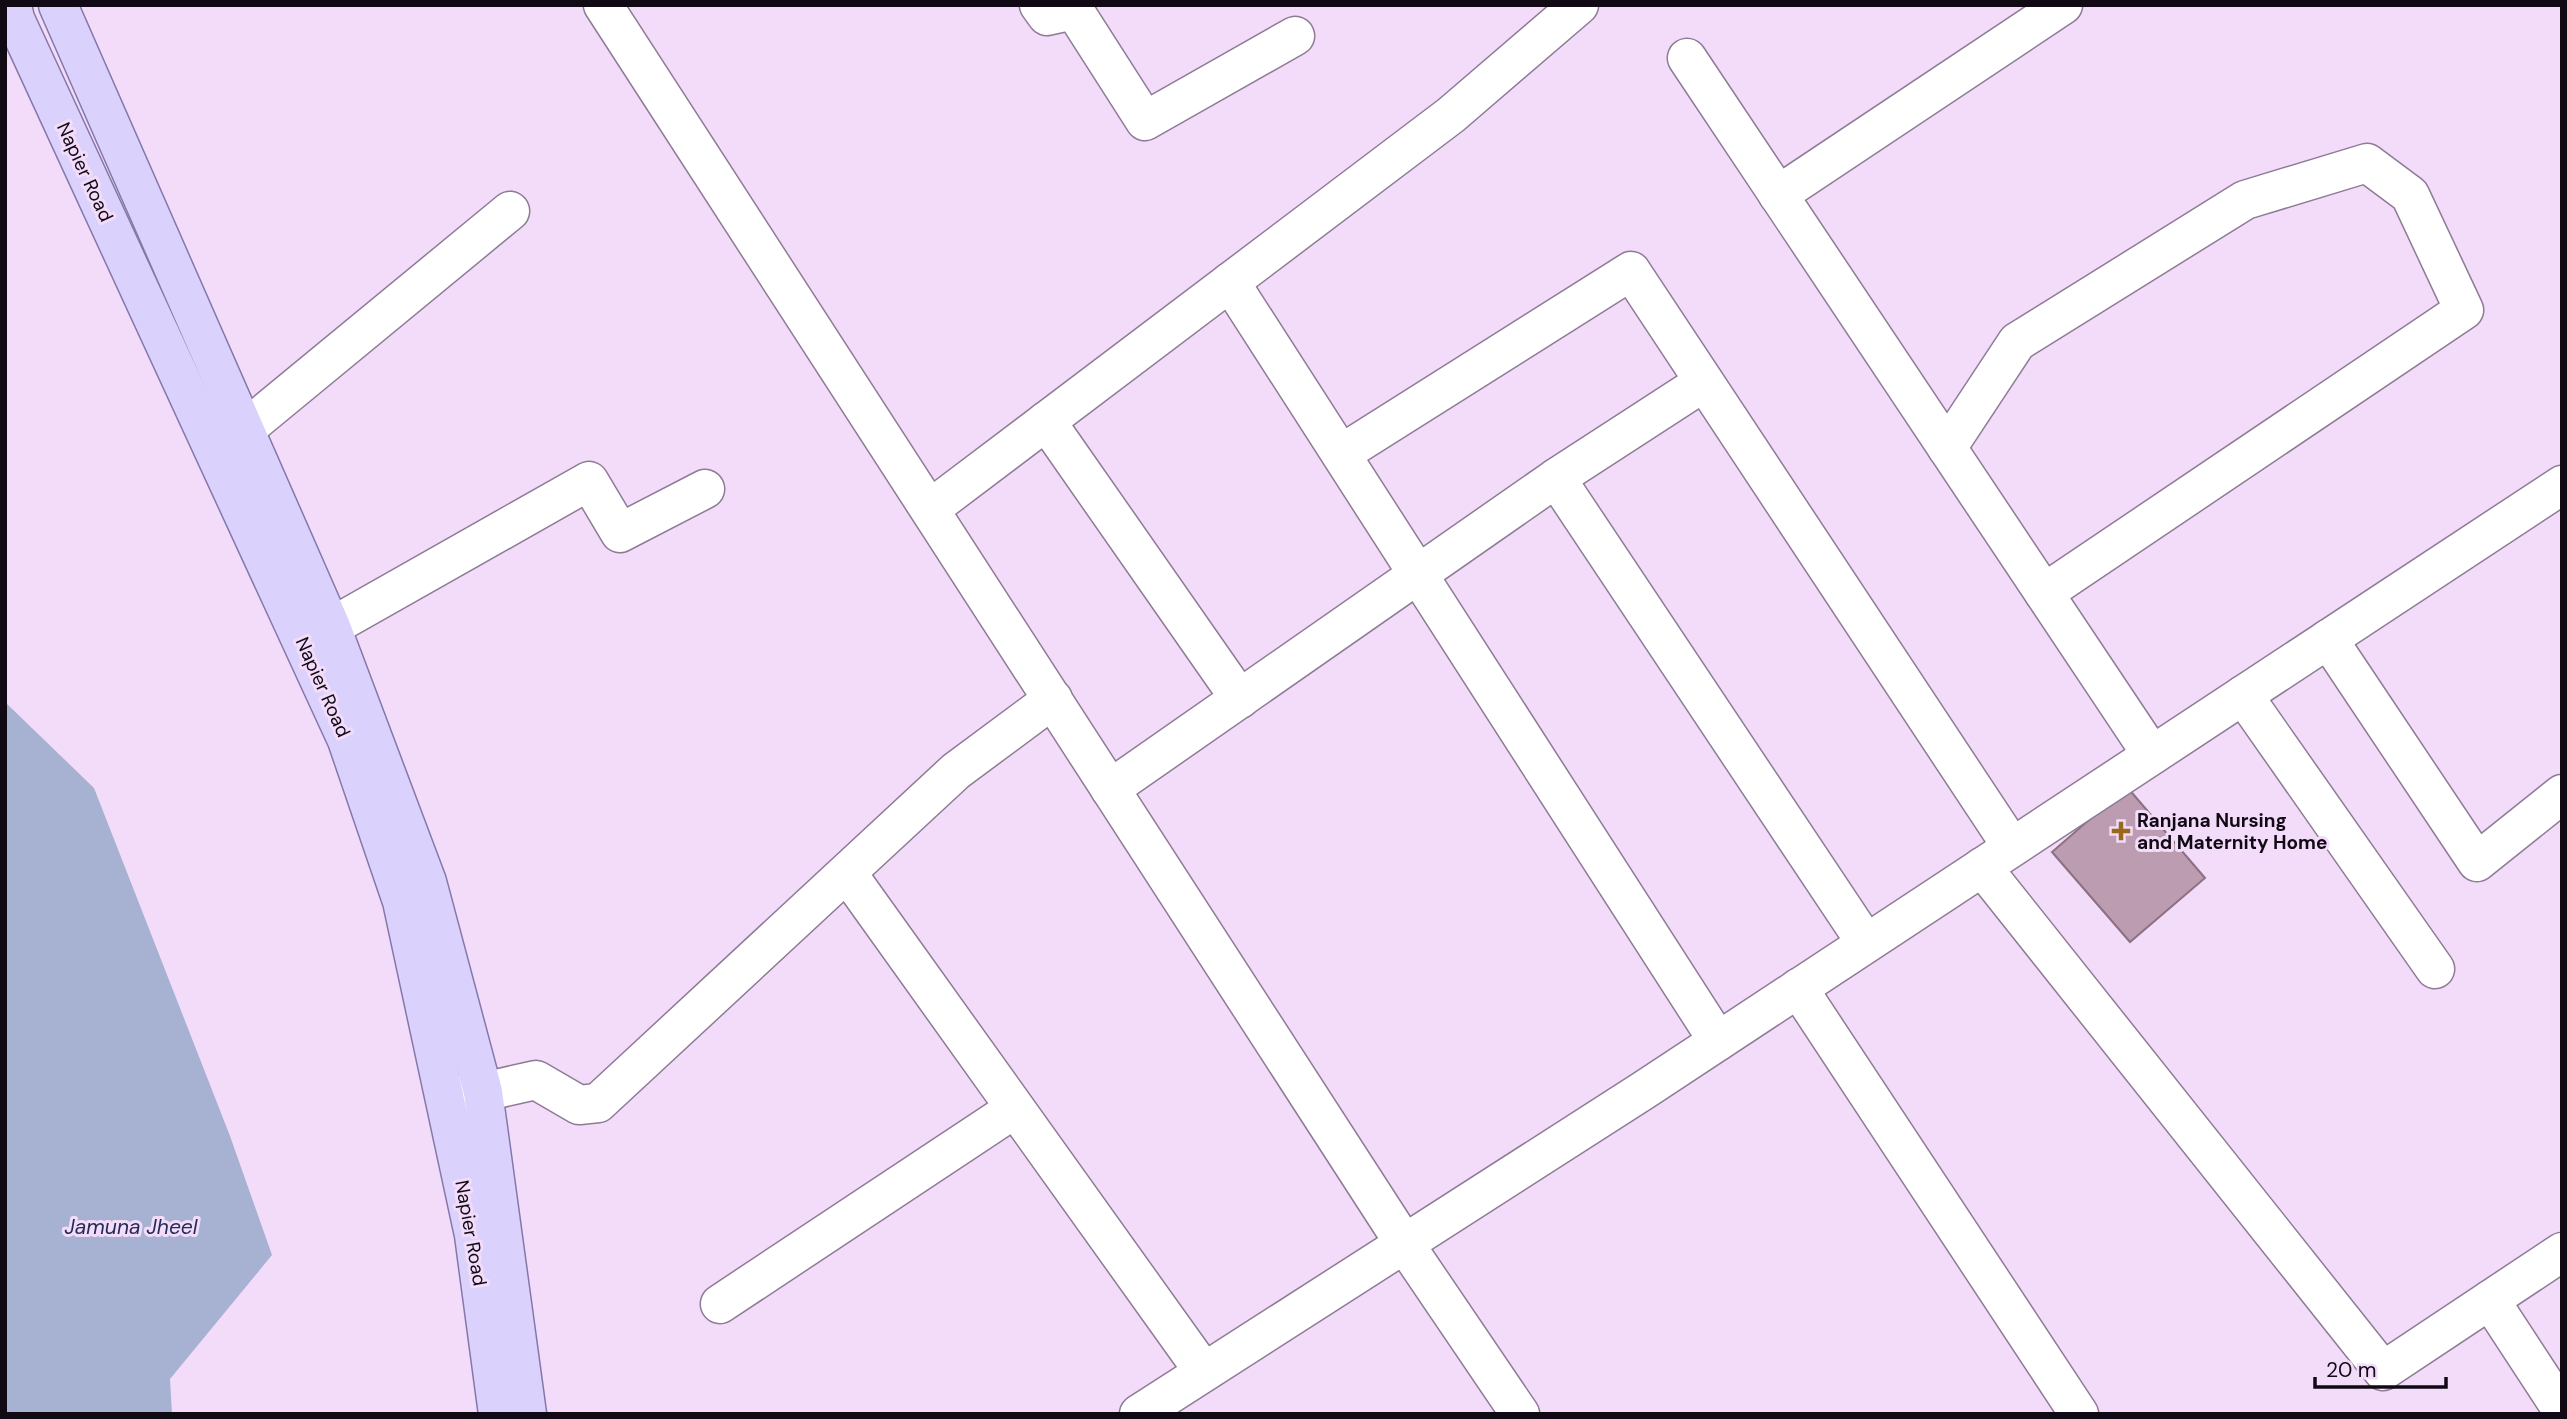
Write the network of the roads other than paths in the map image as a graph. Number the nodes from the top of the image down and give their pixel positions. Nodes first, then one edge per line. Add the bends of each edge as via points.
1 (12, 5) edge
2 (58, 5) edge
3 (603, 5) edge
4 (1039, 5) edge
5 (1579, 5) edge
6 (2063, 5) edge
7 (1295, 36) dead end
8 (1687, 58) dead end
9 (1779, 195) junction
10 (510, 211) dead end
11 (1230, 282) junction
12 (1704, 382) junction
13 (1046, 421) junction
14 (243, 431) junction
15 (1947, 449) junction
16 (1341, 454) junction
17 (1556, 478) junction
18 (2562, 485) edge
19 (705, 489) dead end
20 (930, 509) junction
21 (1419, 576) junction
22 (2044, 593) junction
23 (331, 627) junction
24 (2328, 639) junction
25 (2244, 695) junction
26 (1053, 699) junction
27 (1240, 699) junction
28 (2151, 755) junction
29 (1110, 789) junction
30 (2562, 794) edge
31 (1997, 857) junction
32 (847, 873) junction
33 (1866, 943) junction
34 (2435, 969) dead end
35 (1798, 988) junction
36 (1718, 1041) junction
37 (483, 1092) junction
38 (444, 1095) junction
39 (1014, 1109) junction
40 (1405, 1243) junction
41 (2562, 1252) edge
42 (2490, 1300) junction
43 (720, 1304) dead end
44 (1204, 1372) junction
45 (2562, 1410) edge
46 (498, 1414) edge
47 (527, 1414) edge
48 (1139, 1414) edge
49 (1520, 1414) edge
50 (2079, 1414) edge

1 - 38 main road, Napier Road via 26,45 347,740 402,901
2 - 14 main road
3 - 20 street
4 - 7 street via 1046,16 1074,10 1145,121
5 - 11 street via 1451,115
6 - 9 street
8 - 9 street
9 - 15 street
10 - 14 street
11 - 13 street
11 - 16 street
12 - 16 street via 1631,271
12 - 17 street
12 - 31 street
13 - 20 street
13 - 27 street
14 - 23 main road
15 - 22 street
15 - 22 street via 2017,342 2245,200 2367,163 2410,195 2465,310
16 - 21 street
17 - 21 street
17 - 33 street
18 - 24 street
19 - 23 street via 620,533 589,481
20 - 26 street
21 - 27 street
21 - 36 street
22 - 28 street
23 - 37 main road via 427,882
24 - 25 street
24 - 30 street via 2477,862
25 - 28 street
25 - 34 street
26 - 29 street
26 - 32 street via 956,771
27 - 29 street
28 - 31 street
29 - 40 street
31 - 33 street
31 - 42 street via 2383,1371
32 - 37 street via 598,1103 579,1105 536,1080
32 - 39 street
33 - 35 street
35 - 36 street
35 - 50 street
36 - 40 street
37 - 38 street
37 - 47 main road
38 - 46 main road, Napier Road via 474,1236
39 - 43 street
39 - 44 street
40 - 44 street
40 - 49 street
41 - 42 street
42 - 45 street
44 - 48 street

